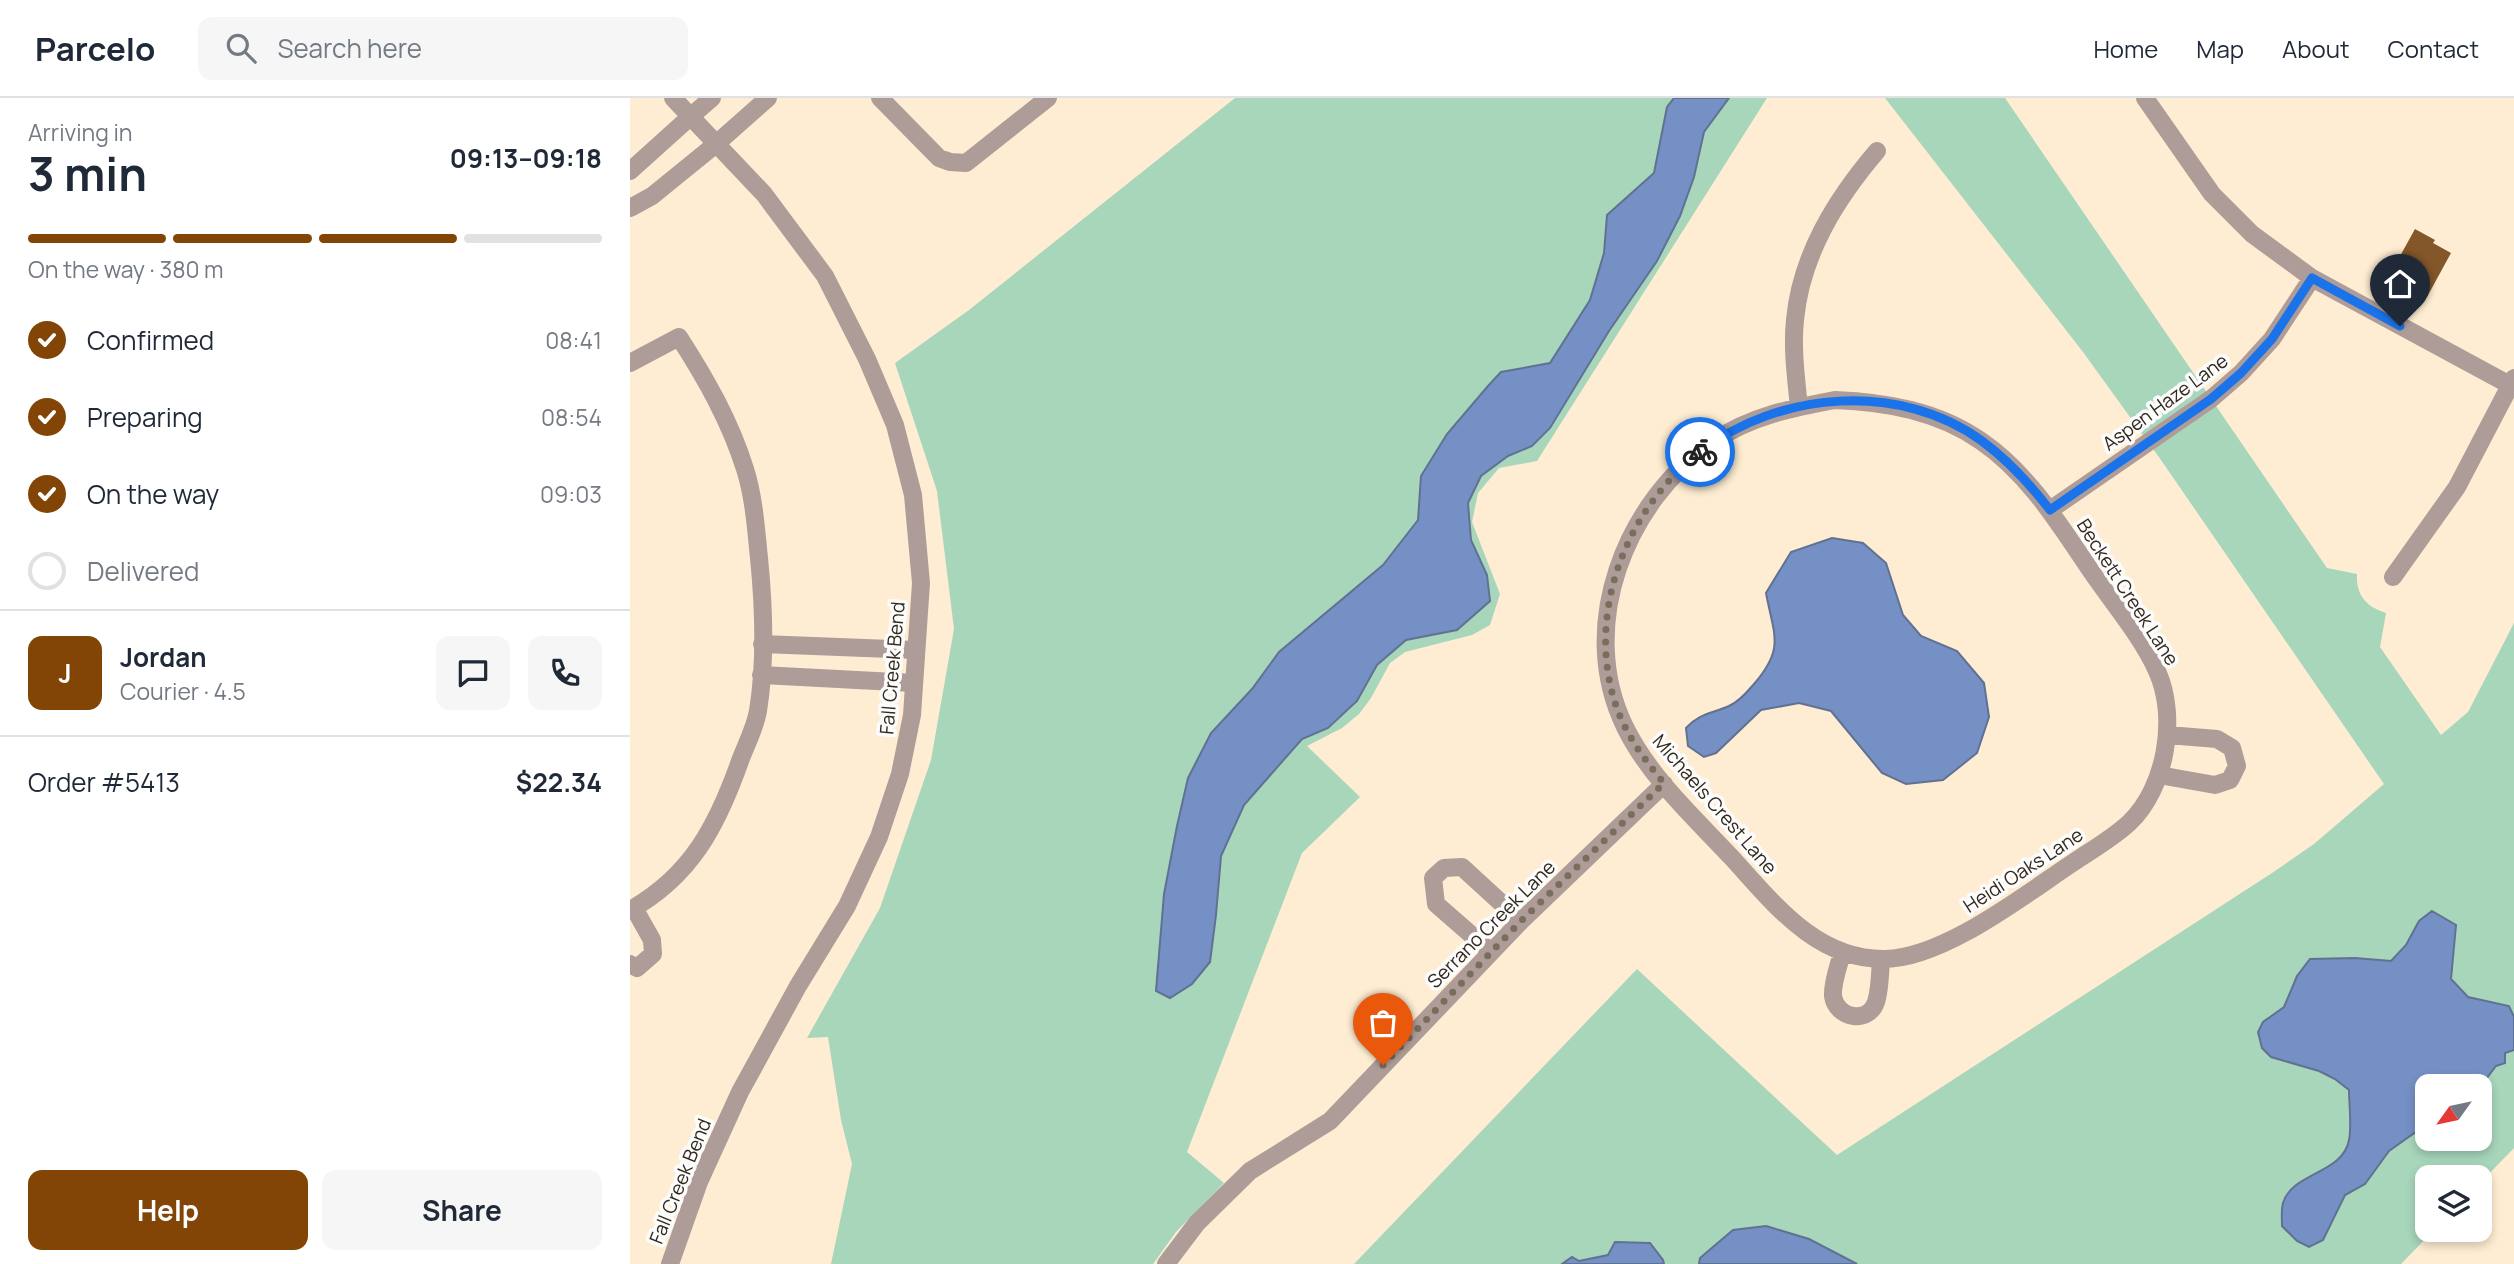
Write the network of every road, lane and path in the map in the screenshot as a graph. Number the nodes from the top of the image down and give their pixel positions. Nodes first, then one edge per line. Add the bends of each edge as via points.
1 (673, 98) edge
2 (712, 98) edge
3 (768, 98) edge
4 (880, 98) edge
5 (1048, 98) edge
6 (2146, 98) edge
7 (690, 117) junction
8 (716, 144) junction
9 (1877, 151) dead end
10 (630, 171) edge
11 (630, 208) edge
12 (2312, 278) junction
13 (630, 363) edge
14 (2512, 382) edge
15 (1799, 407) junction
16 (2050, 510) junction
17 (2393, 578) dead end
18 (762, 644) junction
19 (916, 650) junction
20 (761, 675) junction
21 (914, 683) junction
22 (2168, 734) junction
23 (2165, 753) joint
24 (2159, 775) junction
25 (1664, 783) junction
26 (632, 909) edge
27 (1521, 921) junction
28 (1491, 952) junction
29 (1842, 953) junction
30 (1881, 959) junction
31 (630, 964) edge
32 (670, 1264) edge
33 (1166, 1264) edge

1 - 7 street, Fall Creek Bend
2 - 7 street
3 - 8 street
4 - 5 street via 939,158 966,163
6 - 12 street via 2212,194 2252,234
7 - 8 street, Fall Creek Bend
7 - 10 street
8 - 11 street via 652,196
8 - 19 street, Fall Creek Bend via 764,194 825,276 895,425 913,495 921,583
9 - 15 street via 1833,210 1801,284 1794,364
12 - 14 street
12 - 16 street, Aspen Haze Lane via 2272,339 2241,373 2211,399
13 - 18 street via 679,337 709,384 746,471 760,572
14 - 17 street via 2457,487
15 - 16 street, Beckett Creek Lane via 1871,402 1942,420 1980,440 2012,466
15 - 25 street, Michaels Crest Lane via 1741,426 1689,460 1649,506 1619,562 1607,629 1613,696 1641,756
16 - 22 street, Beckett Creek Lane via 2158,672
18 - 19 street
18 - 20 street
19 - 21 street, Fall Creek Bend
20 - 21 street
20 - 26 street via 757,713 706,841 675,879
21 - 32 street, Fall Creek Bend via 901,774 879,837 847,906 740,1092 699,1182
22 - 23 street, Beckett Creek Lane
22 - 24 street via 2217,739 2232,748 2237,766 2230,780 2216,785
23 - 24 street, Heidi Oaks Lane
24 - 30 street, Heidi Oaks Lane via 2132,821 2107,840 1959,936 1917,953
25 - 27 street, Serrano Creek Lane
25 - 29 street, Michaels Crest Lane via 1782,912 1809,935
26 - 31 street via 652,940 653,954 637,968
27 - 28 street, Serrano Creek Lane
27 - 28 street via 1462,867 1444,868 1433,878 1436,904
28 - 33 street, Serrano Creek Lane via 1330,1121 1250,1171 1197,1223
29 - 30 street, Michaels Crest Lane
29 - 30 street via 1833,994 1845,1014 1858,1017 1876,1003

